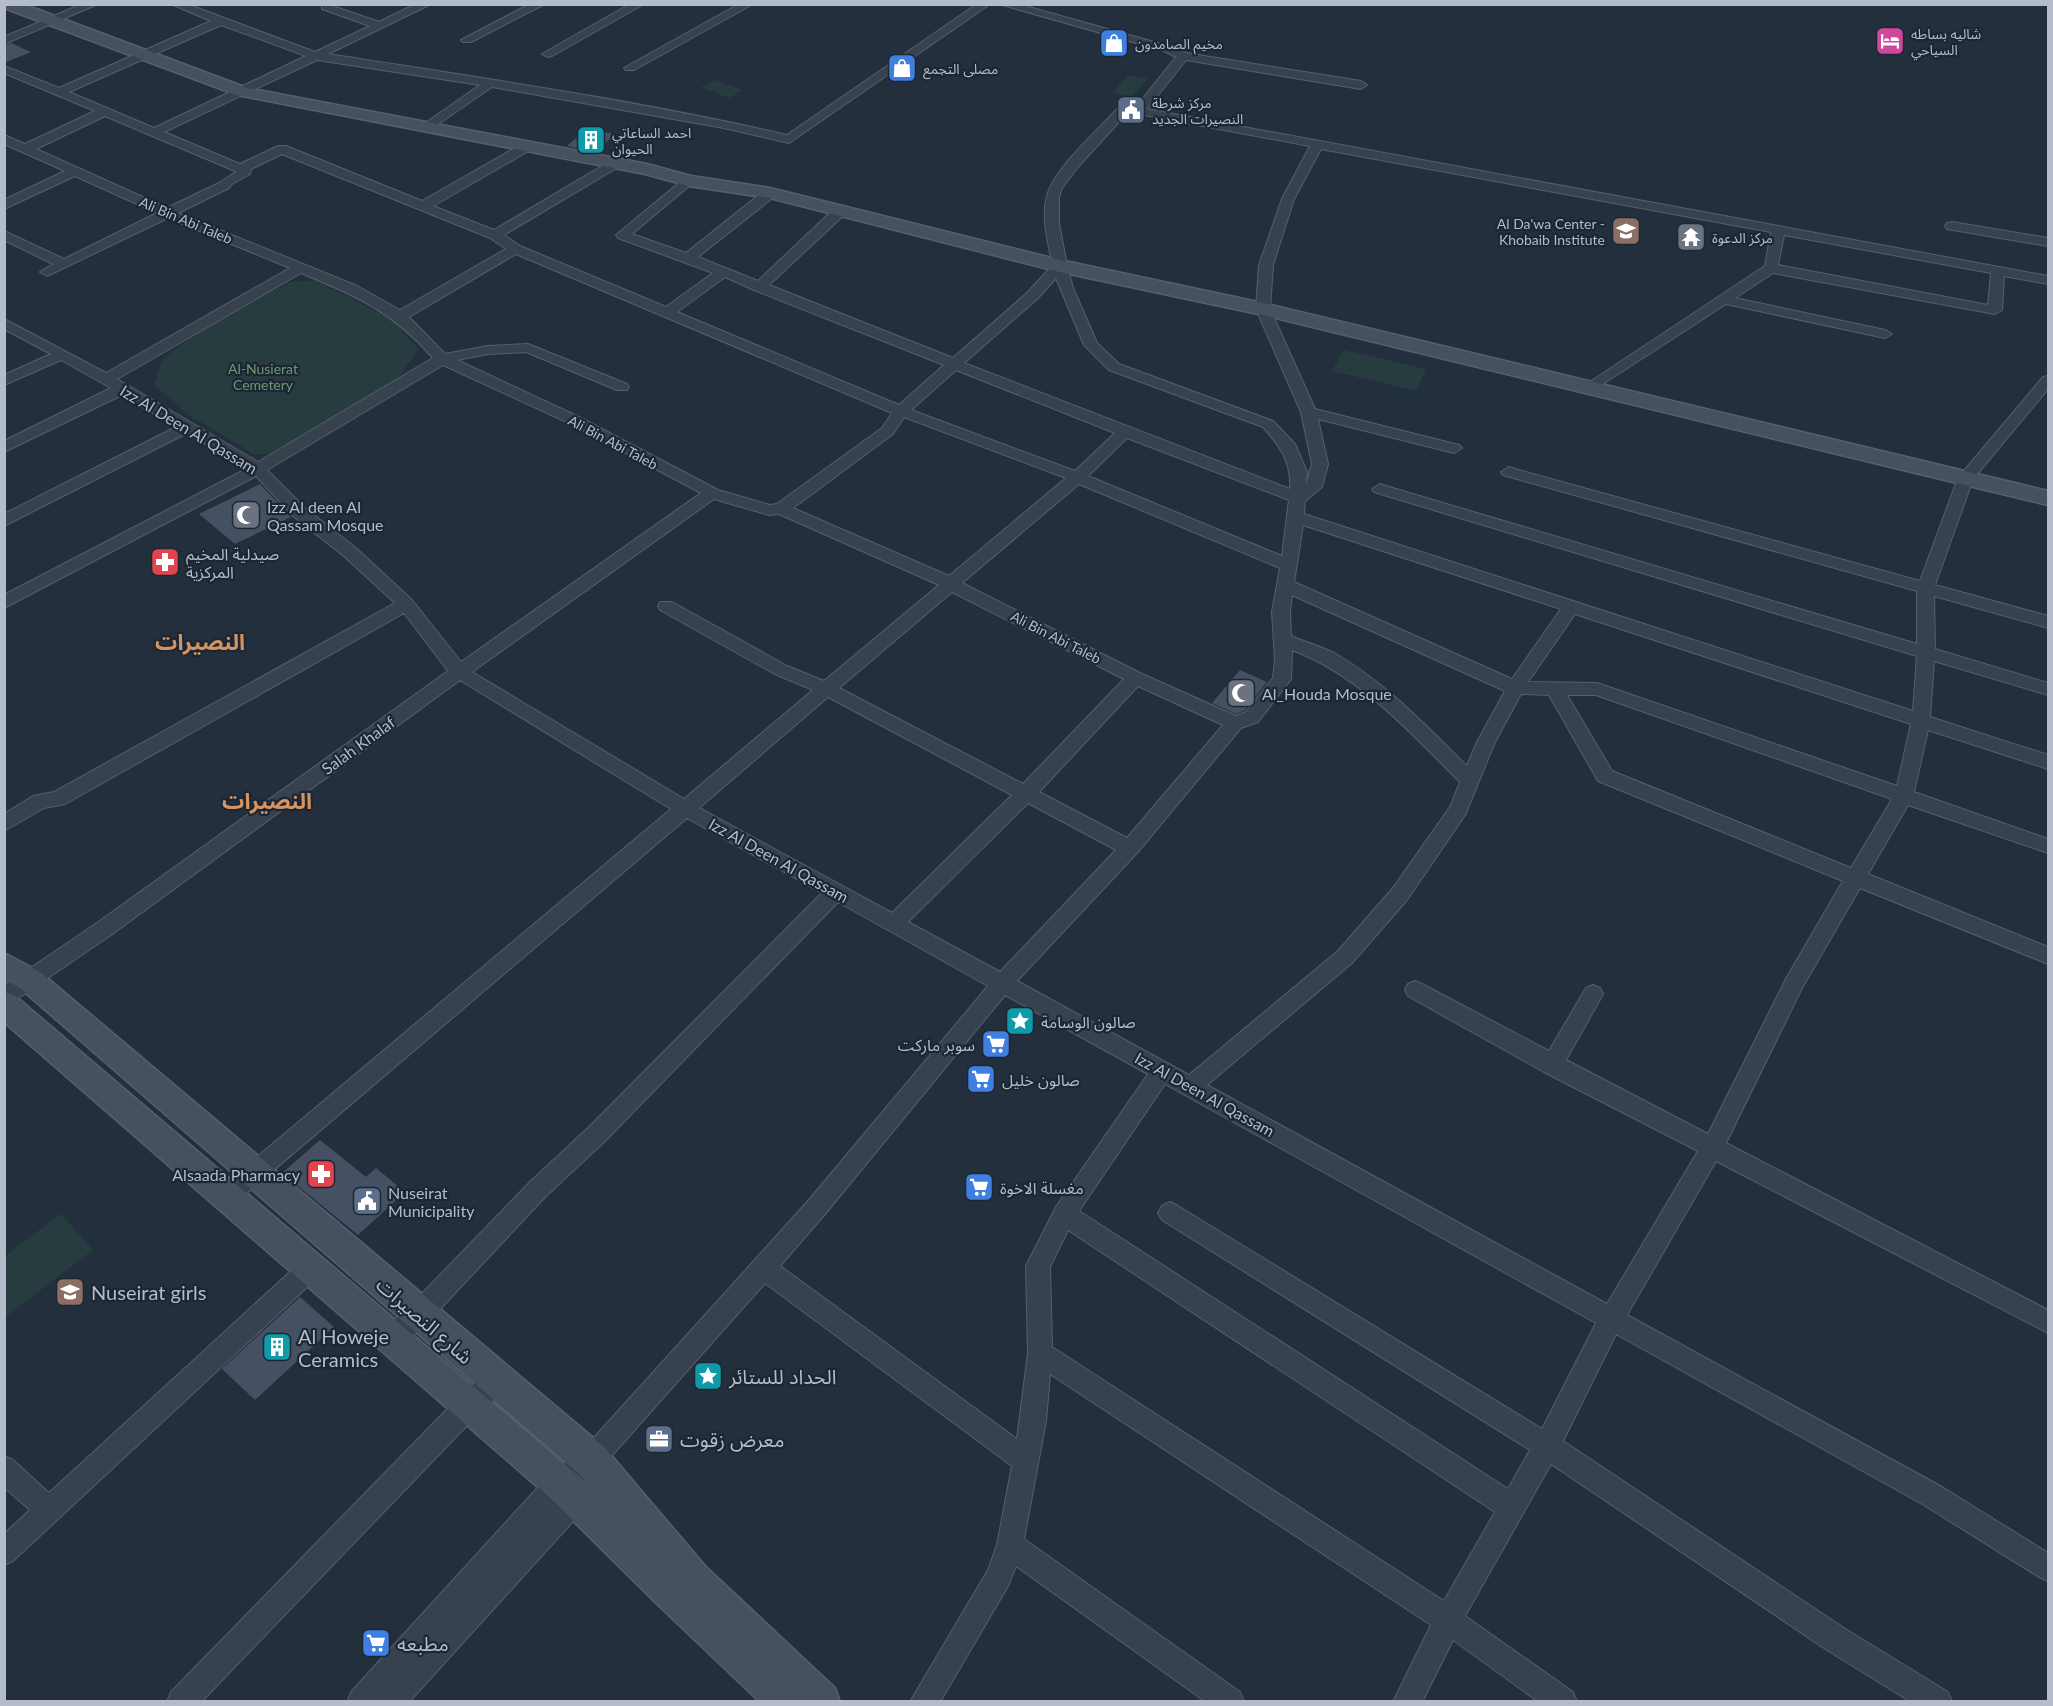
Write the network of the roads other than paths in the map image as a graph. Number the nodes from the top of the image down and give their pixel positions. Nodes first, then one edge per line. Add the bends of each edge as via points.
1 (8, 4) edge
2 (93, 4) edge
3 (176, 4) edge
4 (426, 4) edge
5 (540, 4) edge
6 (639, 4) edge
7 (748, 4) edge
8 (986, 4) edge
9 (1004, 4) edge
10 (325, 5) edge
11 (53, 21) junction
12 (220, 21) junction
13 (380, 26) junction
14 (467, 40) dead end
15 (4, 41) edge
16 (548, 54) dead end
17 (143, 55) junction
18 (316, 56) junction
19 (1183, 56) junction
20 (630, 68) dead end
21 (4, 69) edge
22 (490, 83) junction
23 (1361, 85) dead end
24 (59, 92) junction
25 (243, 92) junction
26 (1139, 111) junction
27 (104, 112) junction
28 (428, 127) junction
29 (154, 132) junction
30 (4, 139) edge
31 (1317, 145) junction
32 (528, 146) junction
33 (23, 148) junction
34 (4, 155) edge
35 (616, 164) junction
36 (240, 169) junction
37 (75, 171) junction
38 (689, 181) junction
39 (770, 193) junction
40 (4, 205) edge
41 (425, 205) junction
42 (840, 211) junction
43 (167, 213) junction
44 (1952, 226) dead end
45 (1778, 229) junction
46 (4, 235) edge
47 (495, 235) junction
48 (2049, 242) edge
49 (515, 249) junction
50 (688, 258) junction
51 (64, 264) junction
52 (1060, 266) junction
53 (302, 267) junction
54 (1771, 268) junction
55 (1998, 271) junction
56 (47, 272) dead end
57 (722, 273) junction
58 (2049, 280) edge
59 (759, 287) junction
60 (1726, 300) junction
61 (1263, 309) junction
62 (667, 313) junction
63 (400, 316) junction
64 (4, 323) edge
65 (1885, 334) dead end
66 (61, 354) junction
67 (442, 359) junction
68 (953, 363) junction
69 (2049, 380) edge
70 (4, 381) edge
71 (114, 384) junction
72 (622, 387) dead end
73 (1592, 387) junction
74 (901, 411) junction
75 (1309, 412) junction
76 (187, 427) junction
77 (1125, 432) junction
78 (4, 447) edge
79 (1454, 448) dead end
80 (258, 470) junction
81 (1509, 472) dead end
82 (1077, 477) junction
83 (1966, 478) junction
84 (1380, 489) dead end
85 (712, 493) junction
86 (1298, 498) junction
87 (2049, 498) edge
88 (781, 509) junction
89 (1296, 517) junction
90 (4, 521) edge
91 (1288, 565) junction
92 (950, 583) junction
93 (1285, 585) junction
94 (1925, 589) junction
95 (4, 602) edge
96 (406, 604) junction
97 (666, 606) dead end
98 (1571, 608) junction
99 (2049, 622) edge
100 (1283, 639) junction
101 (1926, 653) junction
102 (459, 672) junction
103 (1136, 678) junction
104 (1553, 687) junction
105 (825, 688) junction
106 (1515, 688) junction
107 (2049, 689) edge
108 (1921, 720) junction
109 (1235, 723) junction
110 (2049, 762) edge
111 (1470, 781) junction
112 (1025, 794) junction
113 (1904, 795) junction
114 (684, 808) junction
115 (4, 824) edge
116 (2049, 846) edge
117 (1130, 848) junction
118 (1856, 877) junction
119 (836, 892) junction
120 (894, 923) junction
121 (2049, 956) edge
122 (13, 980) edge
123 (1004, 982) junction
124 (1415, 990) dead end
125 (1593, 994) dead end
126 (4, 1004) edge
127 (1552, 1065) junction
128 (1162, 1071) junction
129 (1191, 1086) junction
130 (1713, 1146) junction
131 (255, 1174) junction
132 (227, 1196) junction
133 (1170, 1213) dead end
134 (1064, 1214) junction
135 (311, 1268) junction
136 (764, 1268) junction
137 (418, 1314) junction
138 (1611, 1319) junction
139 (2049, 1322) edge
140 (392, 1338) junction
141 (1040, 1353) junction
142 (496, 1381) junction
143 (469, 1405) junction
144 (1547, 1446) junction
145 (1024, 1458) junction
146 (591, 1460) junction
147 (4, 1469) edge
148 (568, 1490) junction
149 (1513, 1508) junction
150 (50, 1510) junction
151 (1010, 1545) junction
152 (4, 1552) edge
153 (2049, 1568) edge
154 (1448, 1620) junction
155 (181, 1701) edge
156 (362, 1701) edge
157 (390, 1701) edge
158 (789, 1701) edge
159 (821, 1701) edge
160 (924, 1701) edge
161 (1230, 1701) edge
162 (1407, 1701) edge
163 (1561, 1701) edge
164 (1938, 1701) edge

1 - 11 street
2 - 11 street
3 - 12 street
4 - 13 street
5 - 14 street
6 - 16 street
7 - 20 street
8 - 22 street via 789,139
9 - 19 street via 1115,33
10 - 13 street
11 - 15 street
11 - 17 street
12 - 17 street
12 - 18 street
13 - 18 street
17 - 24 street
17 - 25 street
18 - 22 street
18 - 25 street
19 - 23 street
19 - 26 street
21 - 24 street
22 - 28 street
24 - 27 street
25 - 28 street
25 - 29 street
26 - 31 street
26 - 52 street via 1125,108 1062,177 1053,196
27 - 29 street
27 - 33 street
28 - 32 street
29 - 36 street
30 - 33 street, Ali Bin Abi Taleb
31 - 45 street
31 - 61 street via 1288,199 1266,265
32 - 35 street
32 - 41 street
33 - 34 street
33 - 37 street, Ali Bin Abi Taleb
35 - 38 street
35 - 47 street
36 - 41 street via 282,149
36 - 43 street via 246,171
37 - 40 street
37 - 43 street, Ali Bin Abi Taleb
38 - 39 street
38 - 50 street via 623,236
39 - 42 street
39 - 50 street
41 - 47 street
42 - 52 street
42 - 59 street
43 - 51 street
43 - 53 street, Ali Bin Abi Taleb
44 - 48 street
45 - 54 street
45 - 55 street
46 - 51 street
47 - 49 street
49 - 62 street
49 - 63 street
50 - 57 street
51 - 56 street
52 - 61 street
52 - 68 street via 1032,296
52 - 86 street via 1091,345 1114,367 1268,424 1287,444 1299,472
53 - 63 street, Ali Bin Abi Taleb
53 - 71 street
54 - 55 street via 1995,310
54 - 60 street
55 - 58 street
57 - 59 street
57 - 62 street
59 - 68 street
60 - 65 street
60 - 73 street
61 - 73 street
61 - 75 street
62 - 74 street
63 - 67 street, Ali Bin Abi Taleb
64 - 66 street, Izz Al Deen Al Qassam
66 - 70 street
66 - 71 street, Izz Al Deen Al Qassam
67 - 72 street via 488,350 528,348
67 - 80 street
67 - 85 street, Ali Bin Abi Taleb via 576,421
68 - 74 street
68 - 77 street
69 - 83 street
71 - 76 street, Izz Al Deen Al Qassam
71 - 78 street
73 - 83 street
74 - 82 street
74 - 88 street via 888,431
75 - 79 street
75 - 86 street via 1320,464 1314,487
76 - 80 street, Izz Al Deen Al Qassam
76 - 90 street
77 - 82 street
77 - 86 street
80 - 95 street
80 - 96 street, Izz Al Deen Al Qassam via 299,512
81 - 94 street
82 - 91 street
82 - 92 street
83 - 87 street
83 - 94 street
84 - 101 street
85 - 88 street, Ali Bin Abi Taleb via 769,510
85 - 102 street, Salah Khalaf
86 - 89 street
88 - 92 street, Ali Bin Abi Taleb
89 - 91 street
89 - 98 street
91 - 93 street
92 - 103 street, Ali Bin Abi Taleb
92 - 105 street
93 - 100 street
93 - 106 street
94 - 99 street
94 - 101 street
96 - 102 street, Izz Al Deen Al Qassam
96 - 115 street via 58,799 40,801
97 - 105 street via 781,670
98 - 106 street
98 - 108 street
100 - 109 street via 1282,679 1252,717
100 - 111 street via 1330,659 1418,729
101 - 107 street
101 - 108 street
102 - 114 street, Izz Al Deen Al Qassam
102 - 122 street, Salah Khalaf
103 - 109 street, Ali Bin Abi Taleb
103 - 112 street
104 - 106 street
104 - 113 street via 1598,689
104 - 118 street via 1605,776
105 - 112 street
105 - 114 street
106 - 111 street
108 - 110 street
108 - 113 street
109 - 117 street
111 - 129 street via 1458,810 1427,856 1345,957
112 - 117 street
112 - 120 street
113 - 116 street
113 - 118 street
114 - 119 street, Izz Al Deen Al Qassam
114 - 131 street
117 - 123 street
118 - 121 street
118 - 130 street via 1794,983
119 - 120 street, Izz Al Deen Al Qassam
119 - 137 street
120 - 123 street, Izz Al Deen Al Qassam
122 - 131 street, شارع النصيرات
123 - 128 street, Izz Al Deen Al Qassam
123 - 136 street
124 - 127 street
125 - 127 street
126 - 132 street, شارع النصيرات
127 - 130 street
128 - 129 street, Izz Al Deen Al Qassam
128 - 134 street
129 - 138 street, Izz Al Deen Al Qassam
130 - 138 street
130 - 139 street
131 - 132 street
131 - 137 street, شارع النصيرات
132 - 135 street, شارع النصيرات
133 - 144 street
134 - 141 street via 1038,1266
134 - 149 street
135 - 140 street, شارع النصيرات
135 - 150 street
136 - 145 street
136 - 146 street
137 - 140 street
137 - 142 street, شارع النصيرات
138 - 144 street
138 - 153 street, Izz Al Deen Al Qassam via 1933,1496
140 - 143 street, شارع النصيرات
141 - 145 street via 1033,1421
141 - 154 street
142 - 143 street
142 - 146 street, شارع النصيرات
143 - 148 street, شارع النصيرات
143 - 155 street
144 - 149 street
144 - 164 street via 1837,1640
145 - 151 street
146 - 148 street
146 - 159 street, شارع النصيرات via 693,1580
147 - 150 street
148 - 156 street
148 - 157 street
148 - 158 street, شارع النصيرات
149 - 154 street
150 - 152 street
151 - 160 street via 999,1577
151 - 161 street
154 - 162 street
154 - 163 street

